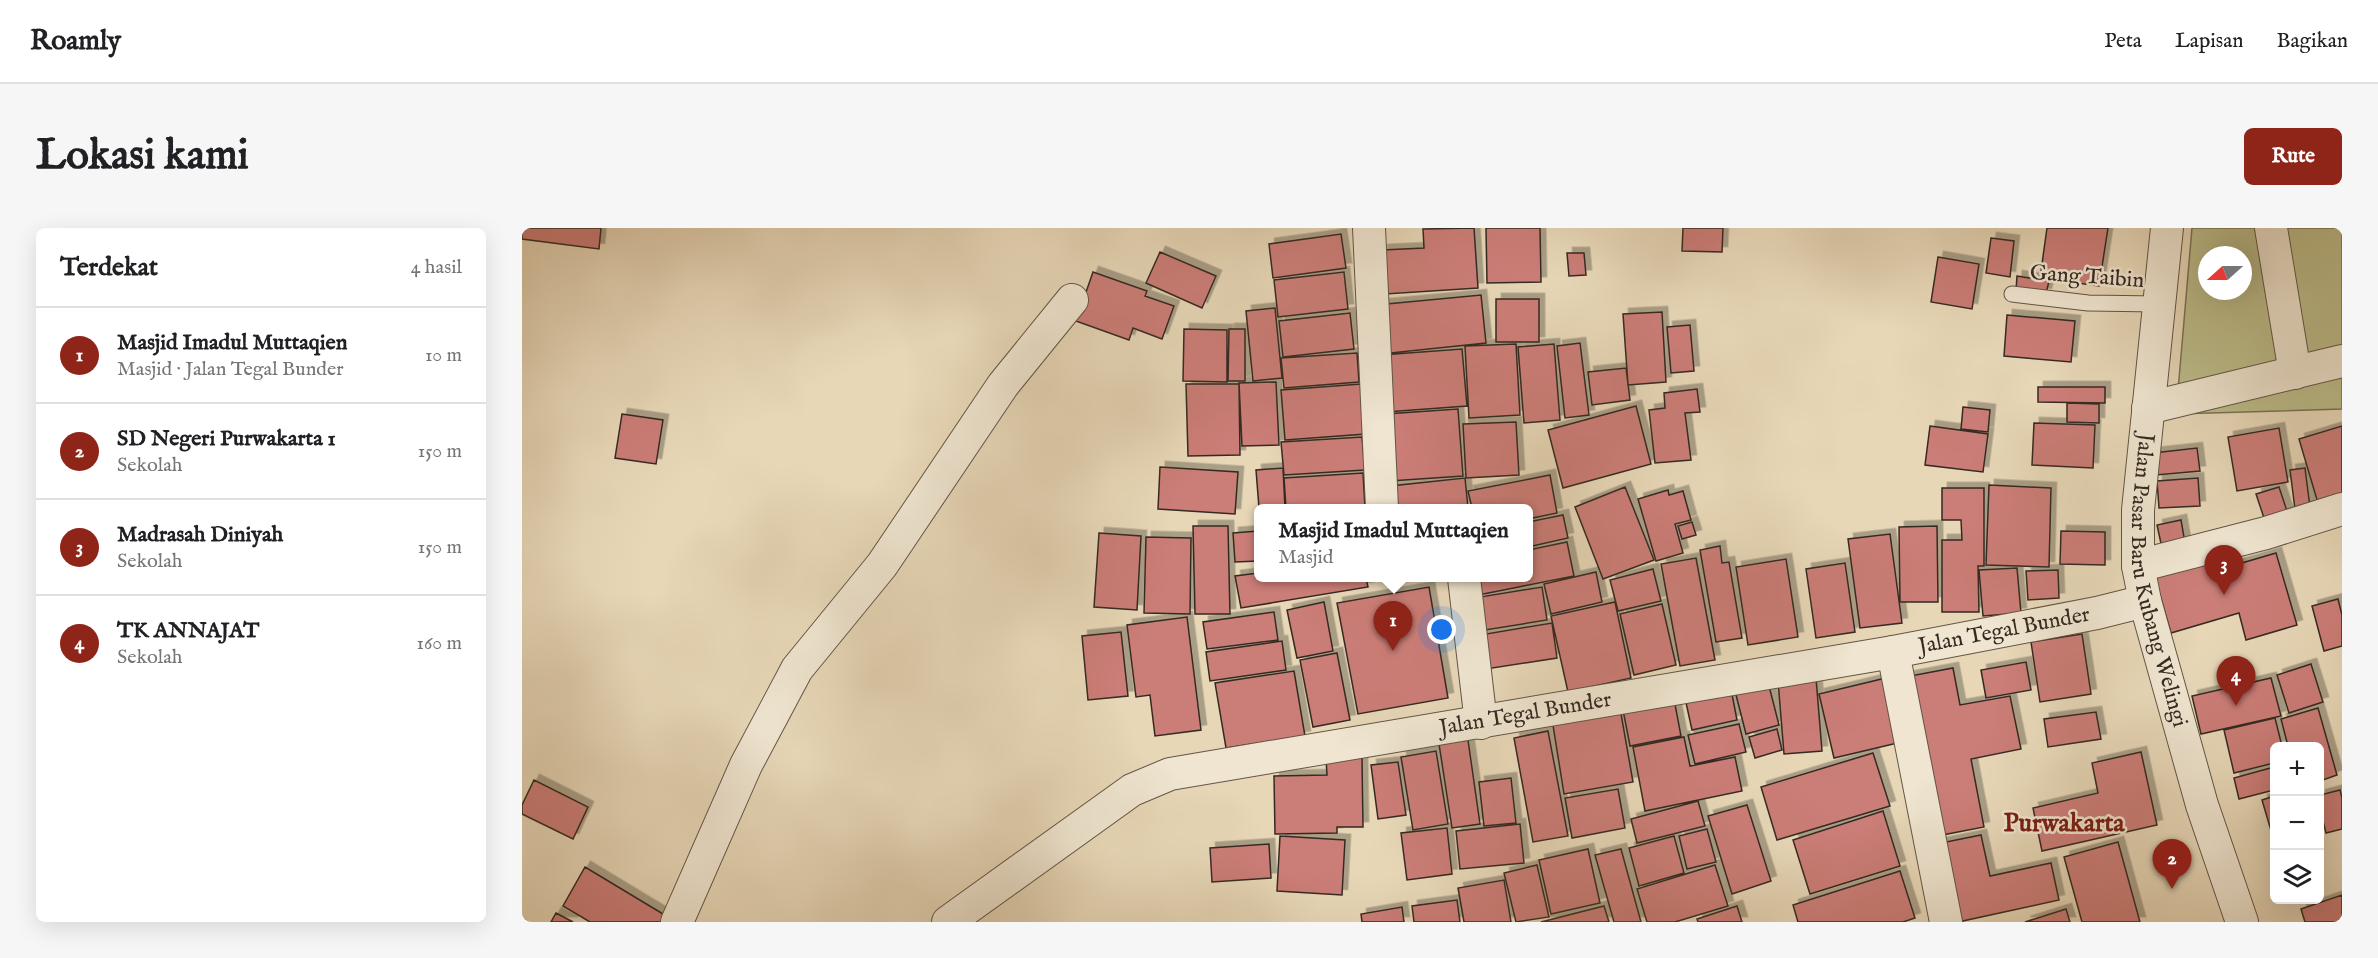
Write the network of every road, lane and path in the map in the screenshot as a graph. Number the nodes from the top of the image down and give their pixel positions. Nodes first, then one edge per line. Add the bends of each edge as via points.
1 (1369, 228) edge
2 (2168, 228) edge
3 (2271, 228) edge
4 (2012, 294) dead end
5 (1072, 300) dead end
6 (2158, 304) junction
7 (2342, 361) edge
8 (2295, 373) junction
9 (2148, 408) junction
10 (1382, 504) edge
11 (2342, 509) edge
12 (2138, 566) junction
13 (1464, 582) edge
14 (2145, 601) junction
15 (1893, 652) junction
16 (1481, 723) junction
17 (677, 922) edge
18 (948, 922) edge
19 (1946, 922) edge
20 (2242, 922) edge

1 - 10 street
2 - 6 street, Jalan Pasar Baru Kubang Welingi
3 - 8 street
4 - 6 lane, Gang Taibin via 2088,303
5 - 17 street via 1003,385 882,565 797,669 746,765
6 - 9 street, Jalan Pasar Baru Kubang Welingi
7 - 8 street
8 - 9 street
9 - 12 street, Jalan Pasar Baru Kubang Welingi via 2138,510
11 - 12 street
12 - 14 street, Jalan Pasar Baru Kubang Welingi
13 - 16 street
14 - 15 street, Jalan Tegal Bunder
14 - 20 street, Jalan Pasar Baru Kubang Welingi via 2202,805
15 - 16 street, Jalan Tegal Bunder
15 - 19 street
16 - 18 street, Jalan Tegal Bunder via 1170,774 1132,790

